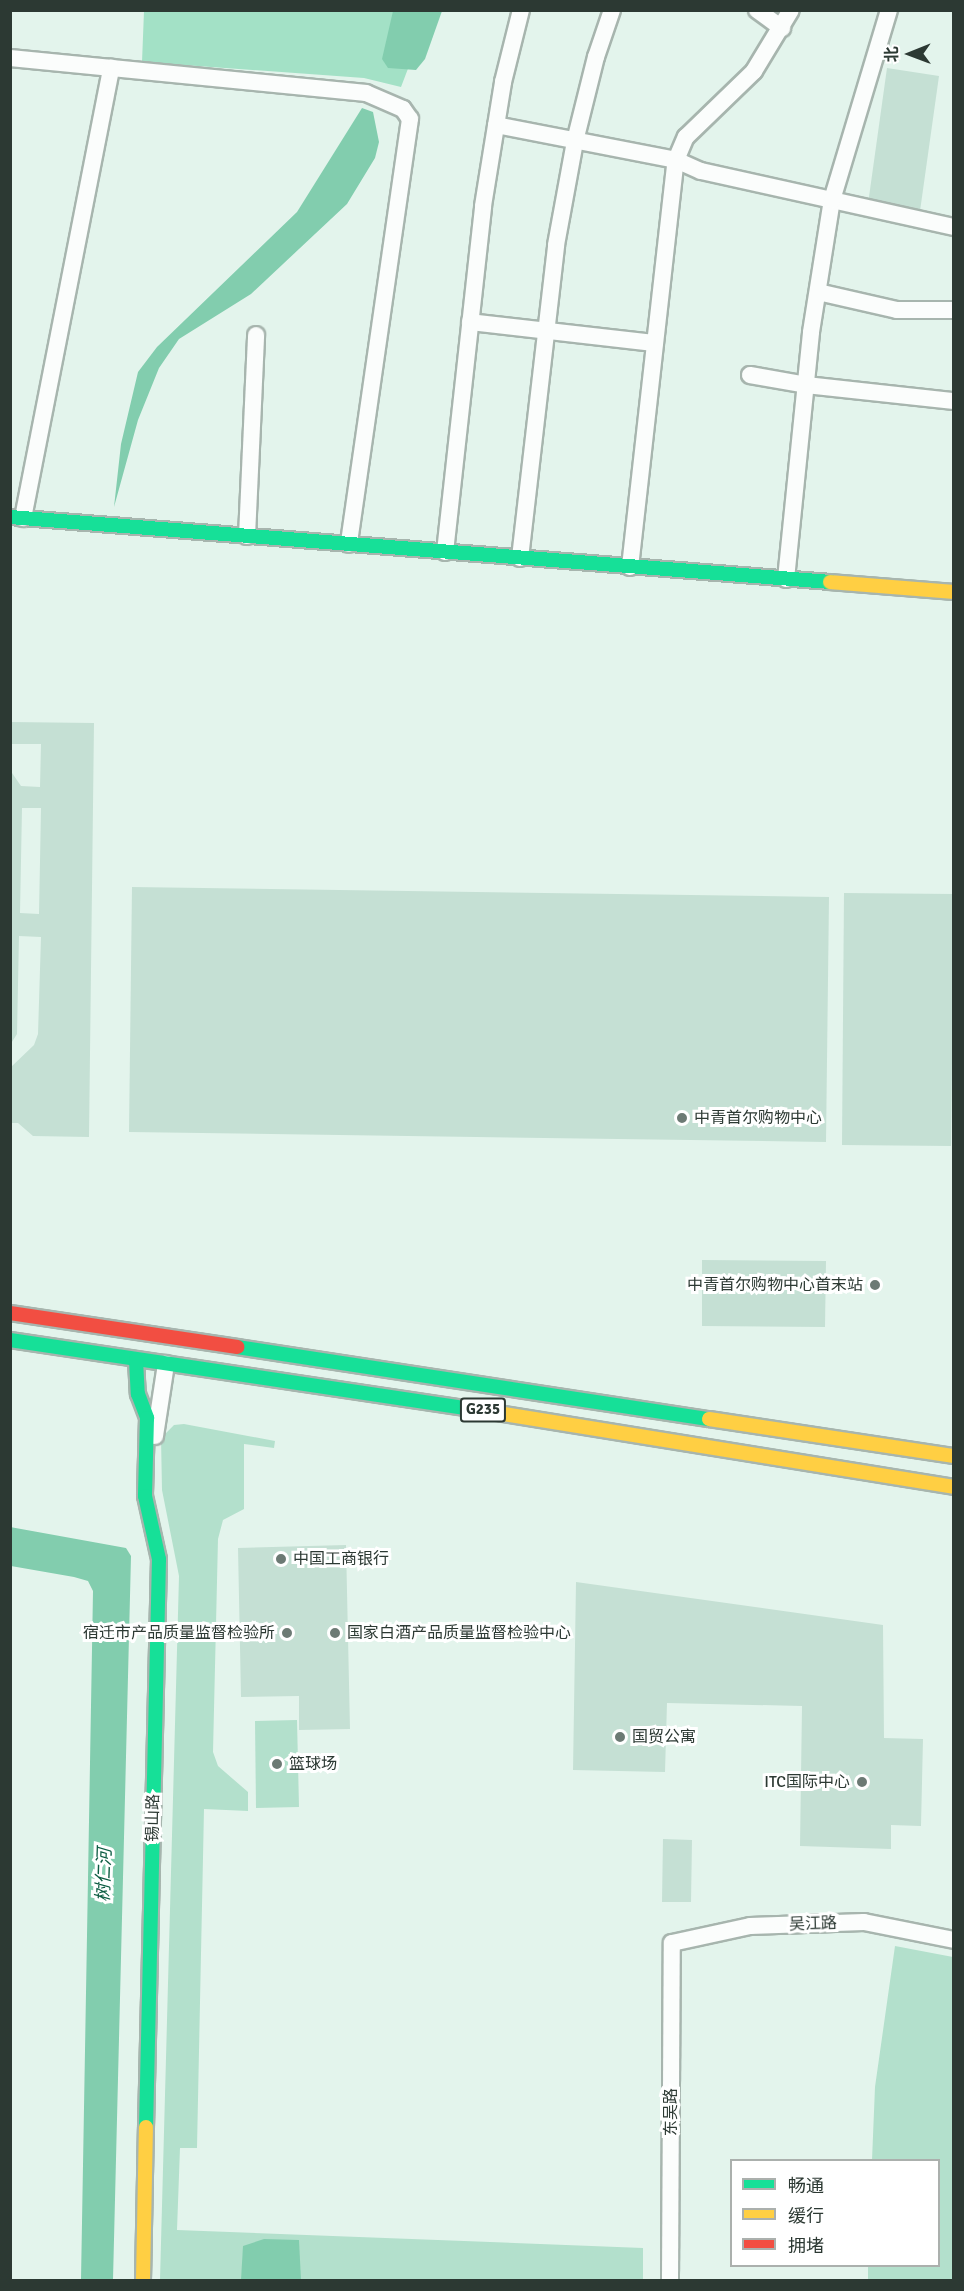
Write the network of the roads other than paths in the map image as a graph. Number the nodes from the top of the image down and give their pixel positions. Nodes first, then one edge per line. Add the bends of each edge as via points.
1 (521, 10) edge
2 (612, 10) edge
3 (757, 10) edge
4 (791, 10) edge
5 (889, 10) edge
6 (782, 28) junction
7 (10, 58) edge
8 (111, 68) junction
9 (496, 125) junction
10 (575, 141) junction
11 (676, 160) junction
12 (832, 200) junction
13 (954, 227) edge
14 (818, 292) junction
15 (954, 310) edge
16 (470, 321) junction
17 (544, 332) junction
18 (256, 334) dead end
19 (655, 343) junction
20 (750, 375) dead end
21 (806, 385) junction
22 (954, 401) edge
23 (17, 518) edge
24 (247, 536) junction
25 (349, 544) junction
26 (445, 552) junction
27 (520, 558) junction
28 (630, 567) junction
29 (786, 579) junction
30 (954, 592) edge
31 (10, 1313) edge
32 (10, 1340) edge
33 (135, 1360) junction
34 (166, 1364) junction
35 (954, 1456) edge
36 (954, 1487) edge
37 (954, 1940) edge
38 (672, 1943) joint
39 (143, 2280) edge
40 (153, 2280) edge
41 (670, 2280) edge

1 - 9 street
2 - 10 street
3 - 6 street
4 - 6 street
5 - 12 street
6 - 11 street via 754,71 686,137
7 - 8 street
8 - 23 street
8 - 25 street via 366,93 403,109 410,119
9 - 10 street
9 - 16 street
10 - 11 street
10 - 17 street
11 - 12 street via 701,171
11 - 19 street
12 - 13 street
12 - 14 street
14 - 15 street via 897,310
14 - 21 street
16 - 17 street
16 - 26 street
17 - 19 street
17 - 27 street
18 - 24 street
19 - 28 street
20 - 21 street
21 - 22 street
21 - 29 street
23 - 24 main road
24 - 25 main road
25 - 26 main road
26 - 27 main road
27 - 28 main road
28 - 29 main road
29 - 30 main road
31 - 35 main road, G235
32 - 33 main road, G235
33 - 34 main road, G235
33 - 39 main road, 锡山路 via 138,1394 147,1418 145,1496 159,1559
34 - 36 main road, G235
34 - 40 street, 锡山路 via 152,1466 155,1501 169,1559
37 - 38 street, 吴江路 via 864,1922 750,1926
38 - 41 street, 东吴路

